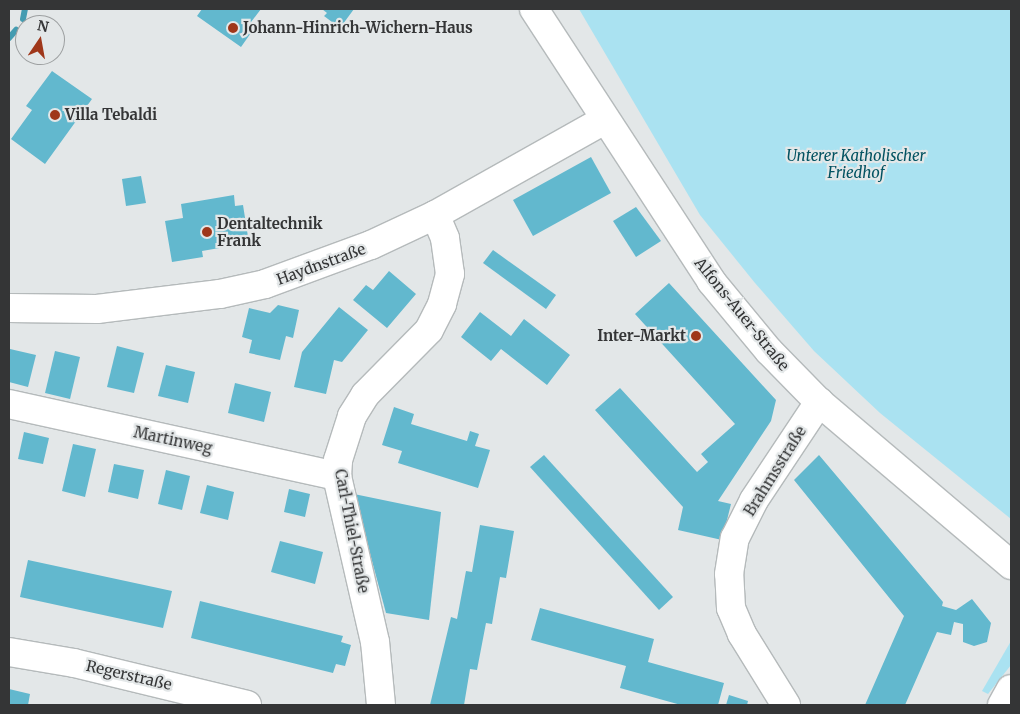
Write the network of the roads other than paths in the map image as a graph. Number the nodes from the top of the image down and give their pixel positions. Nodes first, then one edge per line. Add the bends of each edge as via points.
1 (534, 9) edge
2 (604, 120) junction
3 (435, 215) junction
4 (9, 308) edge
5 (819, 402) junction
6 (9, 404) edge
7 (338, 476) junction
8 (1011, 564) edge
9 (9, 652) edge
10 (1011, 689) edge
11 (247, 705) edge
12 (381, 705) edge
13 (786, 705) edge
14 (1002, 705) edge

1 - 2 street, Alfons-Auer-Straße
2 - 3 street, Haydnstraße
2 - 5 street, Alfons-Auer-Straße via 711,281 769,351
3 - 4 street, Haydnstraße via 314,268 220,294 97,309
3 - 7 street, Carl-Thiel-Straße via 445,238 450,274 442,304 429,330 365,395 352,416 342,439
5 - 8 street, Alfons-Auer-Straße
5 - 13 street, Brahmsstraße via 754,500 735,538 729,574 731,608 742,634
6 - 7 street, Martinweg
7 - 12 street, Carl-Thiel-Straße via 375,642
9 - 11 street, Regerstraße via 83,665
10 - 14 street

